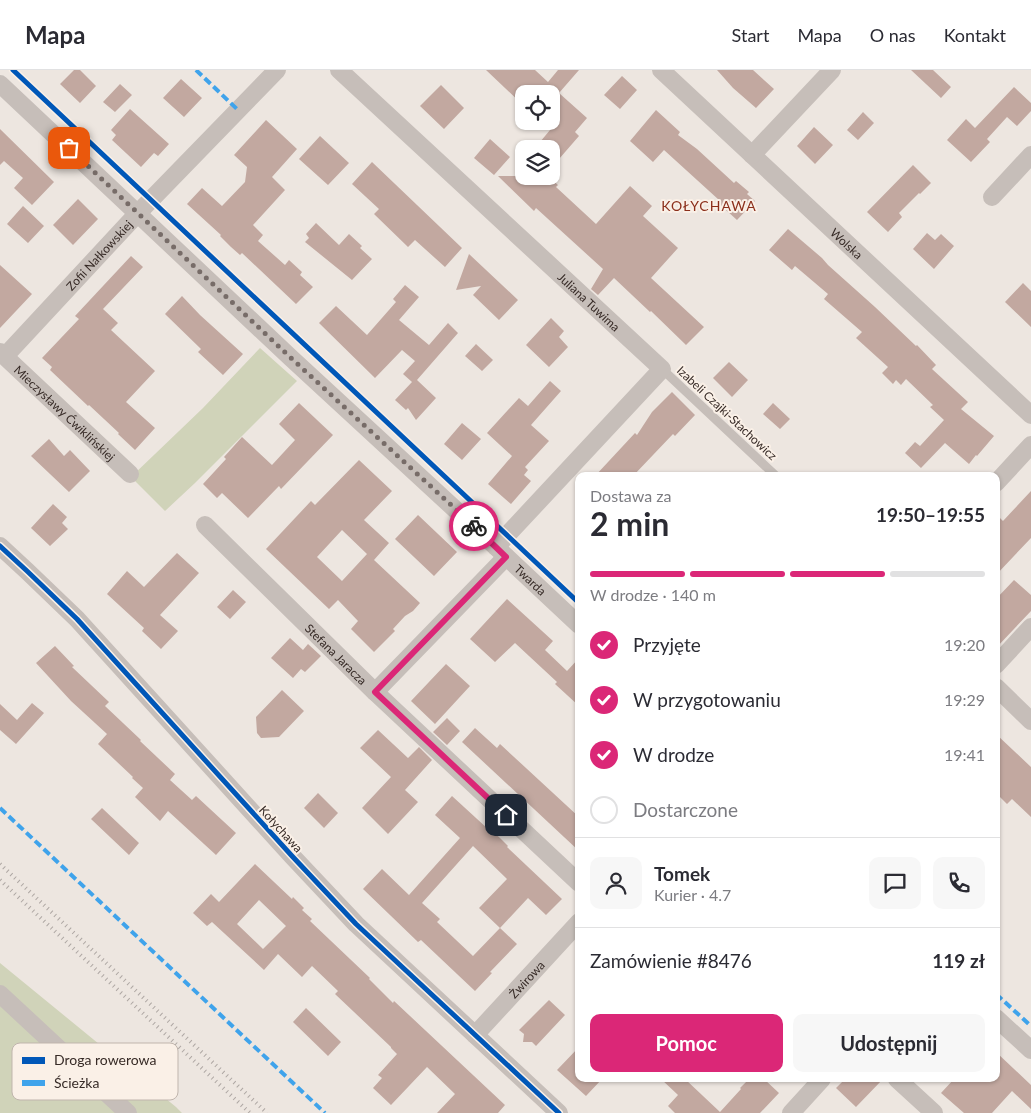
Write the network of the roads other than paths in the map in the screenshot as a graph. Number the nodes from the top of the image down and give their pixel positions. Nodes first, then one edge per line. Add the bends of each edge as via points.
1 (277, 70) edge
2 (339, 70) edge
3 (661, 70) edge
4 (832, 70) edge
5 (0, 84) edge
6 (752, 155) junction
7 (1031, 156) edge
8 (992, 197) dead end
9 (138, 213) junction
10 (2, 354) edge
11 (662, 369) junction
12 (1031, 415) edge
13 (1031, 445) edge
14 (772, 472) edge
15 (130, 474) dead end
16 (1000, 479) edge
17 (205, 525) dead end
18 (0, 546) edge
19 (501, 552) junction
20 (575, 621) edge
21 (1031, 626) edge
22 (1000, 661) edge
23 (1000, 691) edge
24 (375, 692) junction
25 (1031, 720) edge
26 (575, 879) edge
27 (575, 926) edge
28 (0, 994) edge
29 (1000, 1022) edge
30 (475, 1035) junction
31 (53, 1043) edge
32 (1031, 1050) edge
33 (819, 1082) edge
34 (899, 1082) edge
35 (114, 1100) edge
36 (128, 1113) edge
37 (559, 1113) edge
38 (791, 1113) edge
39 (934, 1113) edge

1 - 9 street, Zofii Nałkowskiej
2 - 11 street, Juliana Tuwima
3 - 6 street, Wolska
4 - 6 street
5 - 9 street, Twarda
6 - 12 street, Wolska
7 - 8 street
9 - 10 street, Zofii Nałkowskiej
9 - 19 street, Twarda
10 - 15 street, Mieczysławy Ćwiklińskiej
11 - 14 lane, Izabeli Czajki-Stachowicz
11 - 19 street
13 - 16 street
17 - 24 street, Stefana Jaracza
18 - 30 street, Kołychawa via 83,626 326,893
19 - 20 street, Twarda
19 - 24 street, Stefana Jaracza
21 - 22 street
23 - 25 street
24 - 26 street
27 - 30 street, Żwirowa
28 - 31 street
29 - 32 street
30 - 37 street, Kołychawa
33 - 38 street
34 - 39 street
35 - 36 street

